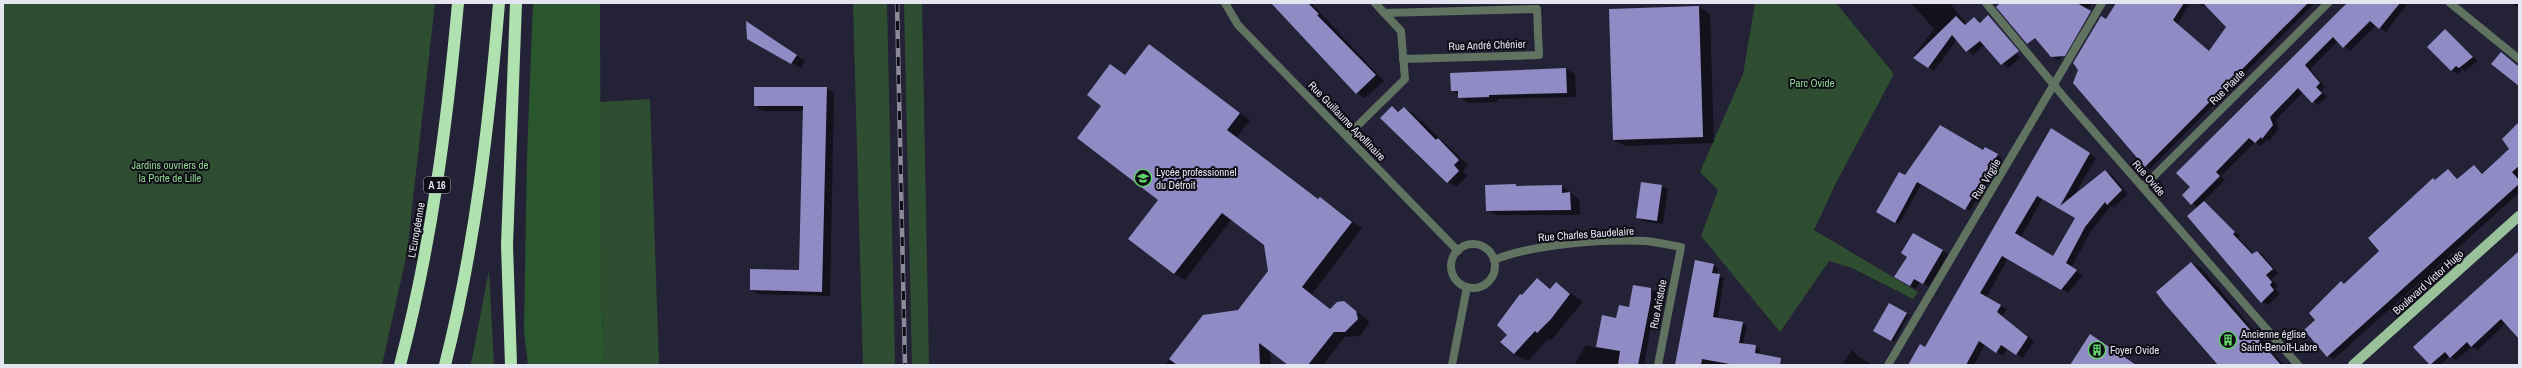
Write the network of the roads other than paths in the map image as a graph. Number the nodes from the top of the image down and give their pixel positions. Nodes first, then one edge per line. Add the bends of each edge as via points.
1 (458, 3) edge
2 (499, 3) edge
3 (516, 3) edge
4 (1225, 3) edge
5 (1375, 3) edge
6 (1986, 3) edge
7 (2102, 3) edge
8 (2328, 3) edge
9 (2450, 3) edge
10 (1384, 13) junction
11 (1403, 59) junction
12 (2519, 59) edge
13 (2056, 84) junction
14 (1347, 136) junction
15 (2143, 187) junction
16 (2519, 216) edge
17 (1681, 247) joint
18 (1458, 250) junction
19 (1494, 260) junction
20 (1467, 287) junction
21 (400, 365) edge
22 (445, 365) edge
23 (511, 365) edge
24 (1452, 365) edge
25 (1658, 365) edge
26 (1888, 365) edge
27 (2298, 365) edge
28 (2353, 365) edge

1 - 21 highway, L'Européenne / A 16 via 437,184 418,291
2 - 22 highway via 487,129 474,217
3 - 23 highway via 507,245
4 - 14 street, Rue Guillaume Apollinaire via 1238,25
5 - 10 street
6 - 13 street, Rue Ovide
7 - 13 street, Rue Virgile
8 - 15 street, Rue Plaute
9 - 12 street
10 - 11 street via 1401,31
10 - 11 street, Rue André Chénier via 1538,8 1539,55
11 - 14 street via 1405,79
13 - 15 street, Rue Ovide
13 - 26 street, Rue Virgile
14 - 18 street, Rue Guillaume Apollinaire
15 - 27 street, Rue Ovide
16 - 28 main road, Boulevard Victor Hugo
17 - 19 street, Rue Charles Baudelaire via 1646,241 1596,243 1536,249
17 - 25 street, Rue Aristote
18 - 19 street via 1470,244 1480,245 1489,251
18 - 20 street via 1452,260 1452,273 1458,282
19 - 20 street via 1493,274 1487,283 1478,288
20 - 24 street

